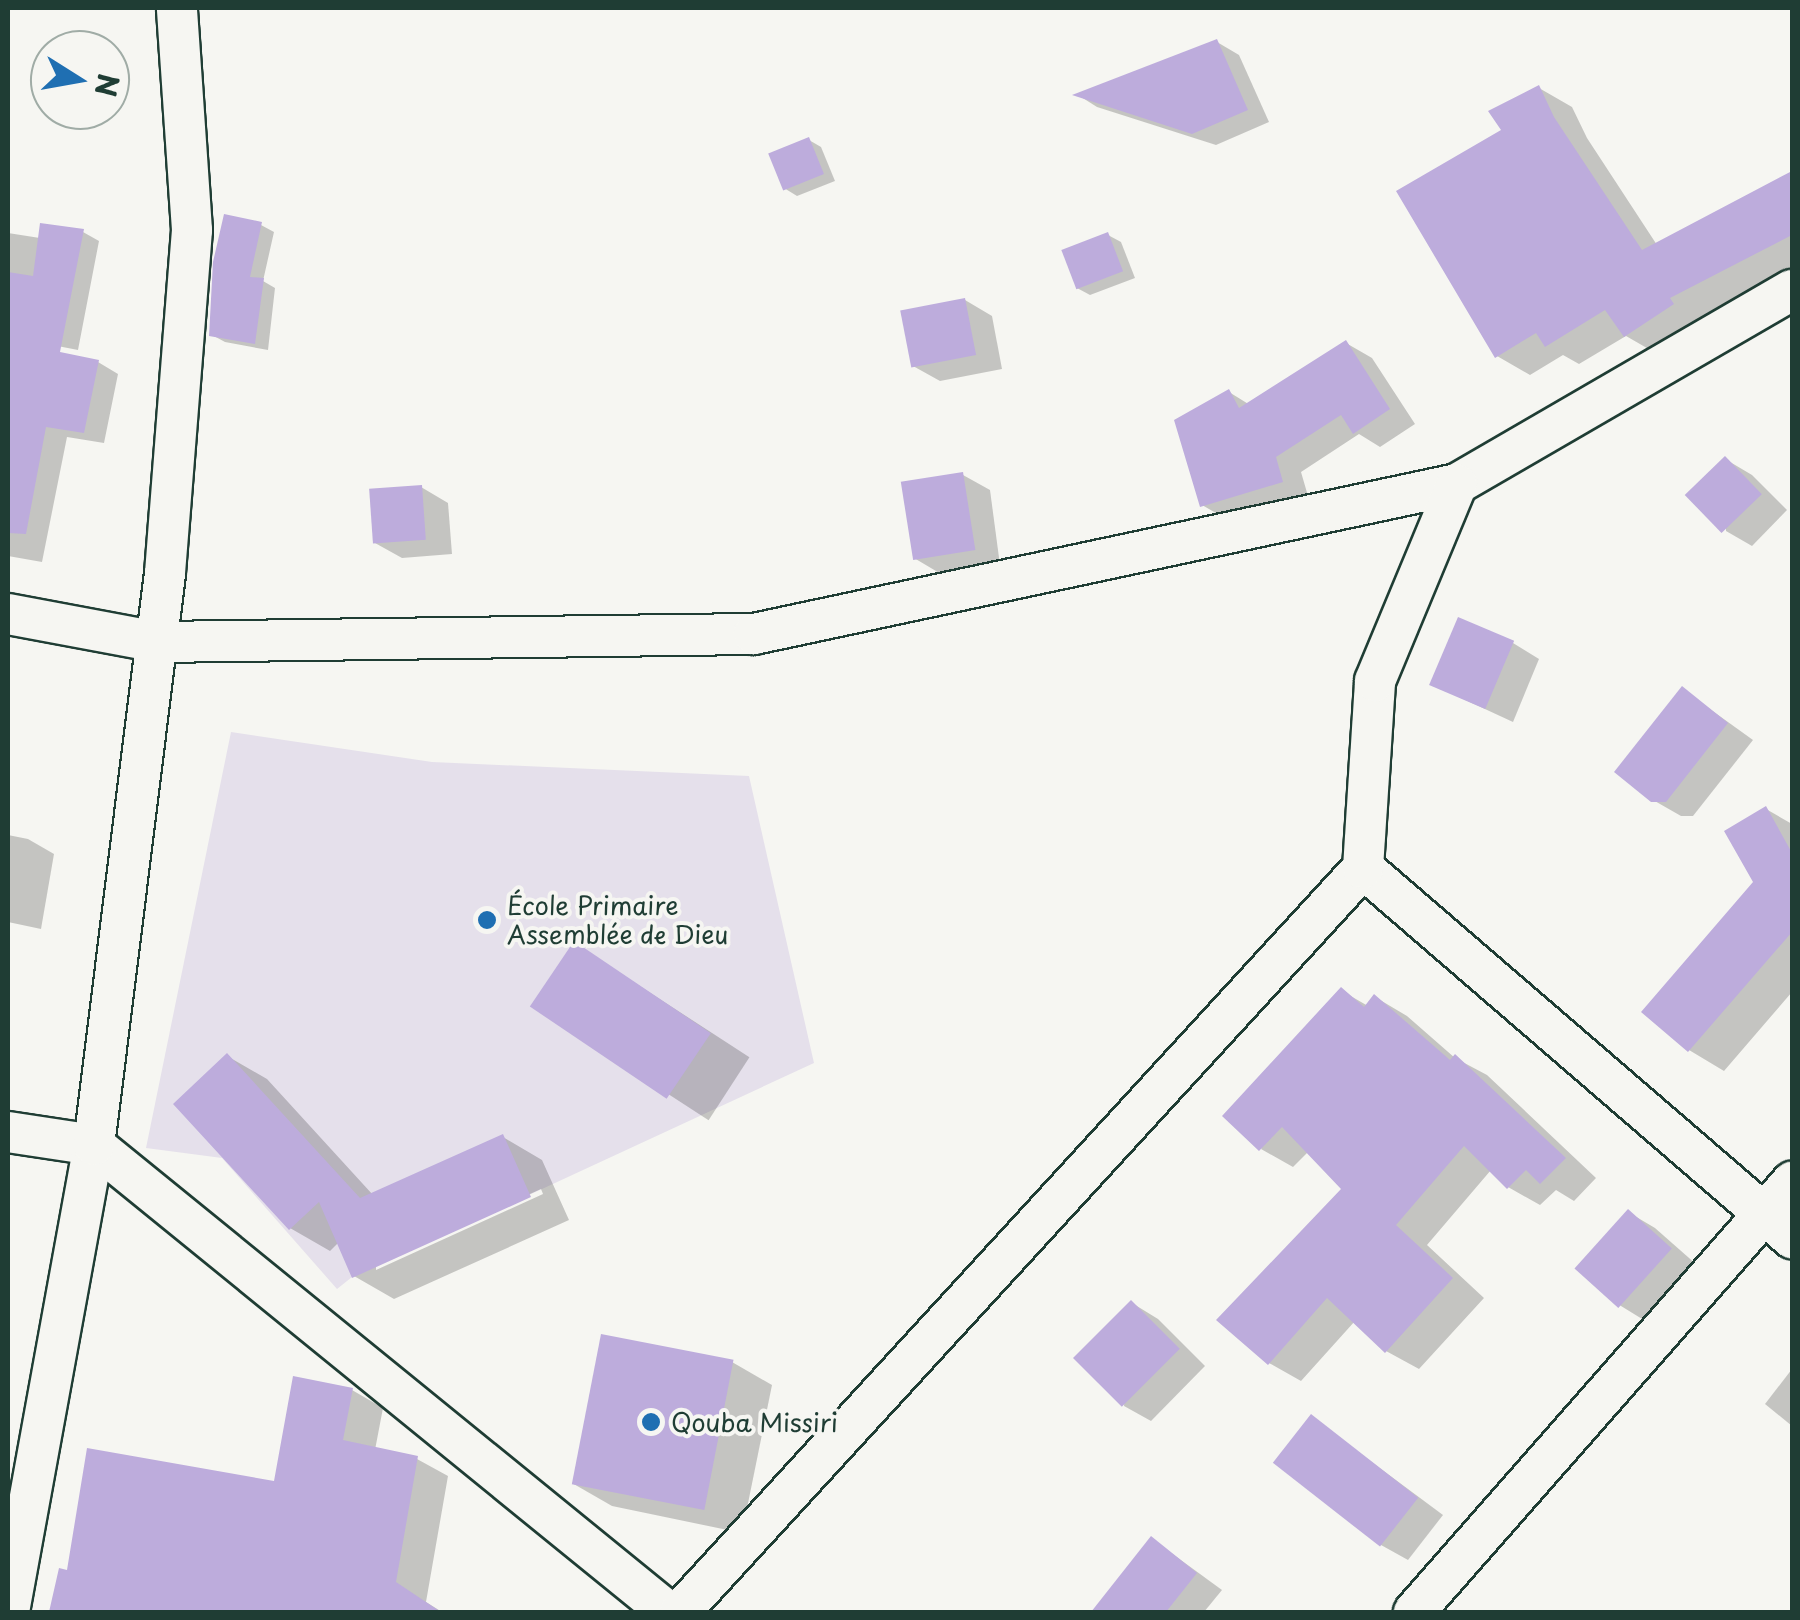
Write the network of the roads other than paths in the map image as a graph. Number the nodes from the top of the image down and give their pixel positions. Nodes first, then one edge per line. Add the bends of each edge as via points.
1 (177, 8) edge
2 (1792, 290) edge
3 (1457, 484) junction
4 (8, 614) edge
5 (157, 642) junction
6 (1363, 868) junction
7 (8, 1132) edge
8 (94, 1145) junction
9 (1792, 1182) edge
10 (1778, 1226) edge
11 (9, 1612) edge
12 (668, 1612) edge
13 (680, 1612) edge
14 (1414, 1612) edge

1 - 5 street via 192,230
2 - 3 street
3 - 5 street via 754,634
3 - 6 street via 1375,681
4 - 5 street
5 - 8 street
6 - 10 street
6 - 13 street
7 - 8 street
8 - 11 street
8 - 12 street
9 - 10 street
10 - 14 street

